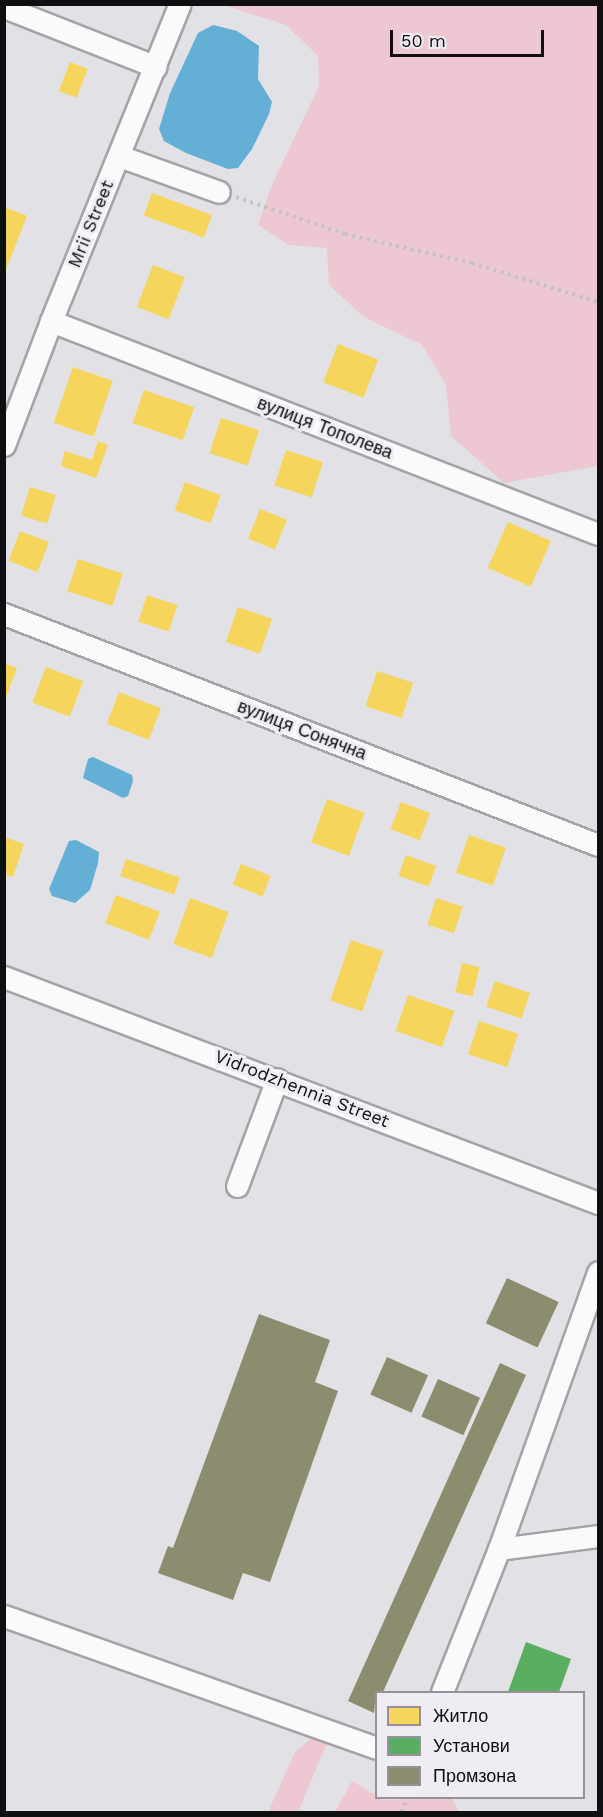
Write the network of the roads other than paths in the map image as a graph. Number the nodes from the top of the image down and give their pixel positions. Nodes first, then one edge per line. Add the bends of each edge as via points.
1 (180, 4) edge
2 (4, 7) edge
3 (156, 67) junction
4 (119, 156) junction
5 (219, 192) road end
6 (51, 321) junction
7 (4, 445) edge
8 (598, 534) edge
9 (4, 614) edge
10 (598, 845) edge
11 (4, 977) edge
12 (277, 1079) junction
13 (237, 1186) dead end
14 (598, 1203) edge
15 (598, 1272) edge
16 (598, 1536) edge
17 (499, 1549) junction
18 (4, 1616) edge
19 (442, 1691) edge
20 (375, 1748) edge

1 - 3 street, Mrii Street
2 - 3 street
3 - 4 street, Mrii Street
4 - 5 street
4 - 6 street, Mrii Street
6 - 7 street, Mrii Street
6 - 8 street, вулиця Тополева
9 - 10 street, вулиця Сонячна
11 - 12 street, Vidrodzhennia Street
12 - 13 street
12 - 14 street, Vidrodzhennia Street
15 - 17 street
16 - 17 street
17 - 19 street
18 - 20 street

